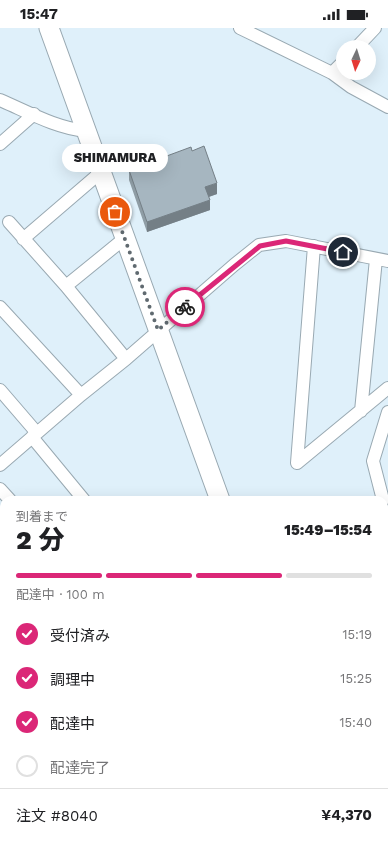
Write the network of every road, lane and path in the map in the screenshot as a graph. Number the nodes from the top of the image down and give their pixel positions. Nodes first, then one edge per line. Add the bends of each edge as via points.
1 (49, 28) edge
2 (240, 28) edge
3 (375, 28) edge
4 (364, 40) edge
5 (336, 70) edge
6 (332, 74) junction
7 (0, 100) edge
8 (388, 107) edge
9 (34, 114) junction
10 (86, 131) junction
11 (0, 144) edge
12 (101, 172) junction
13 (9, 222) dead end
14 (125, 238) junction
15 (23, 239) junction
16 (314, 246) junction
17 (382, 260) edge
18 (66, 286) junction
19 (0, 307) edge
20 (158, 330) junction
21 (126, 359) junction
22 (388, 388) edge
23 (0, 390) edge
24 (81, 395) junction
25 (361, 411) junction
26 (388, 412) edge
27 (35, 435) junction
28 (0, 465) edge
29 (81, 496) edge
30 (219, 496) edge
31 (382, 496) edge

1 - 10 main road
2 - 6 street
3 - 4 street
5 - 6 street
6 - 8 street
7 - 9 street
9 - 10 street via 73,130
9 - 11 street
10 - 12 main road
12 - 14 main road
12 - 15 street
13 - 15 street
14 - 18 street
14 - 20 main road
15 - 18 street
16 - 17 street
16 - 20 street via 286,241 260,246
16 - 25 street via 297,463
17 - 25 street
18 - 21 street
19 - 24 street
20 - 21 street
20 - 30 main road
21 - 24 street
22 - 25 street
23 - 27 street
24 - 27 street
26 - 31 street via 373,461
27 - 28 street
27 - 29 street

